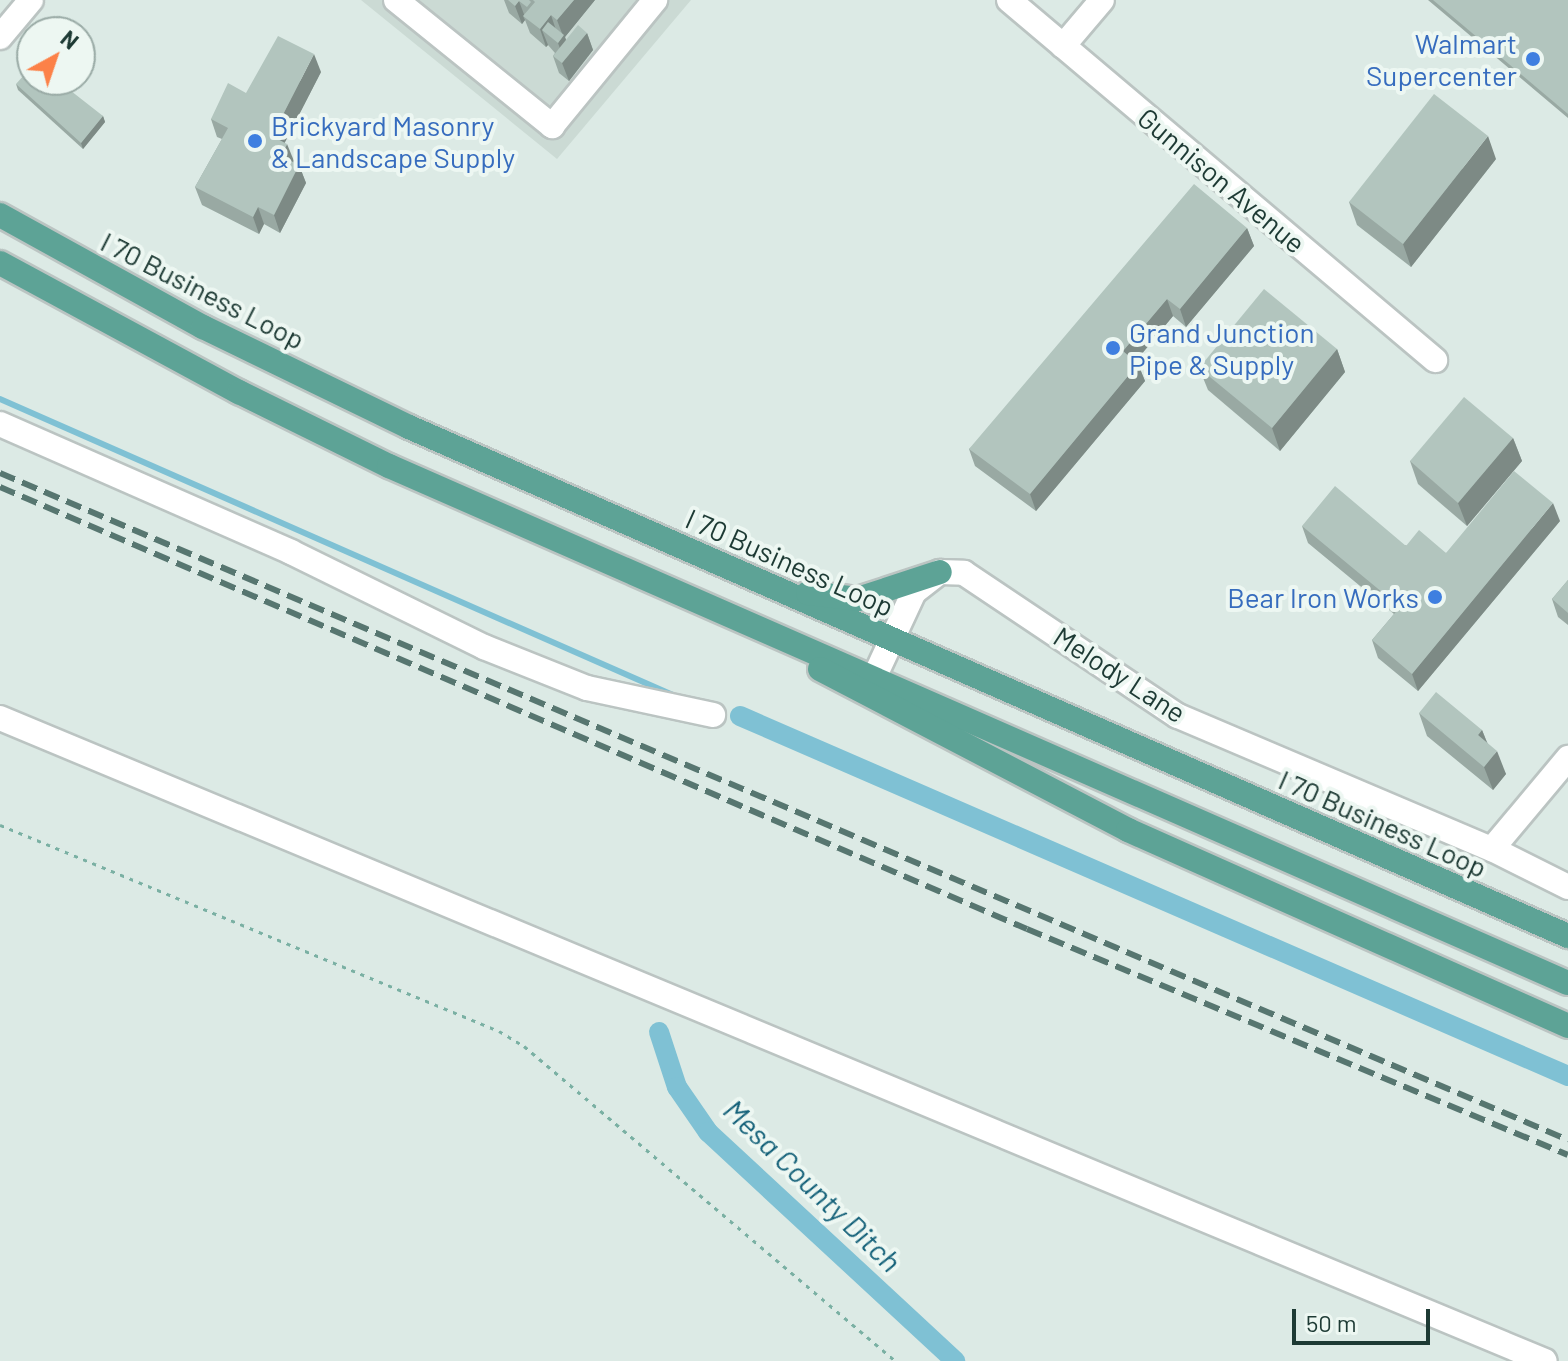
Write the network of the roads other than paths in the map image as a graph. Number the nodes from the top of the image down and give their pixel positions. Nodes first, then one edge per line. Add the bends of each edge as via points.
1 (31, 0) edge
2 (396, 0) edge
3 (655, 0) edge
4 (1009, 0) edge
5 (1102, 0) edge
6 (0, 37) edge
7 (1063, 46) junction
8 (0, 215) edge
9 (0, 263) edge
10 (1435, 360) dead end
11 (0, 424) edge
12 (940, 572) junction
13 (753, 579) junction
14 (702, 603) junction
15 (891, 639) junction
16 (874, 678) junction
17 (713, 715) dead end
18 (0, 718) edge
19 (1568, 758) edge
20 (1492, 849) junction
21 (1568, 887) edge
22 (1568, 936) edge
23 (1568, 983) edge
24 (1568, 1026) edge
25 (1545, 1361) edge

1 - 6 street
2 - 3 street via 552,126
4 - 7 street, Gunnison Avenue
5 - 7 street
7 - 10 street, Gunnison Avenue
8 - 13 main road, I 70 Business Loop via 203,327 354,400
9 - 14 main road via 389,466
11 - 17 street via 291,552 484,647 587,688
12 - 13 main road via 858,599
12 - 15 street via 914,592
12 - 20 street, Melody Lane via 954,570 979,579 1178,716
13 - 15 main road, I 70 Business Loop
14 - 16 main road
14 - 24 main road via 886,706 1128,830
15 - 16 street
15 - 22 main road, I 70 Business Loop
16 - 23 main road
18 - 25 street
19 - 20 street
20 - 21 street, Melody Lane

